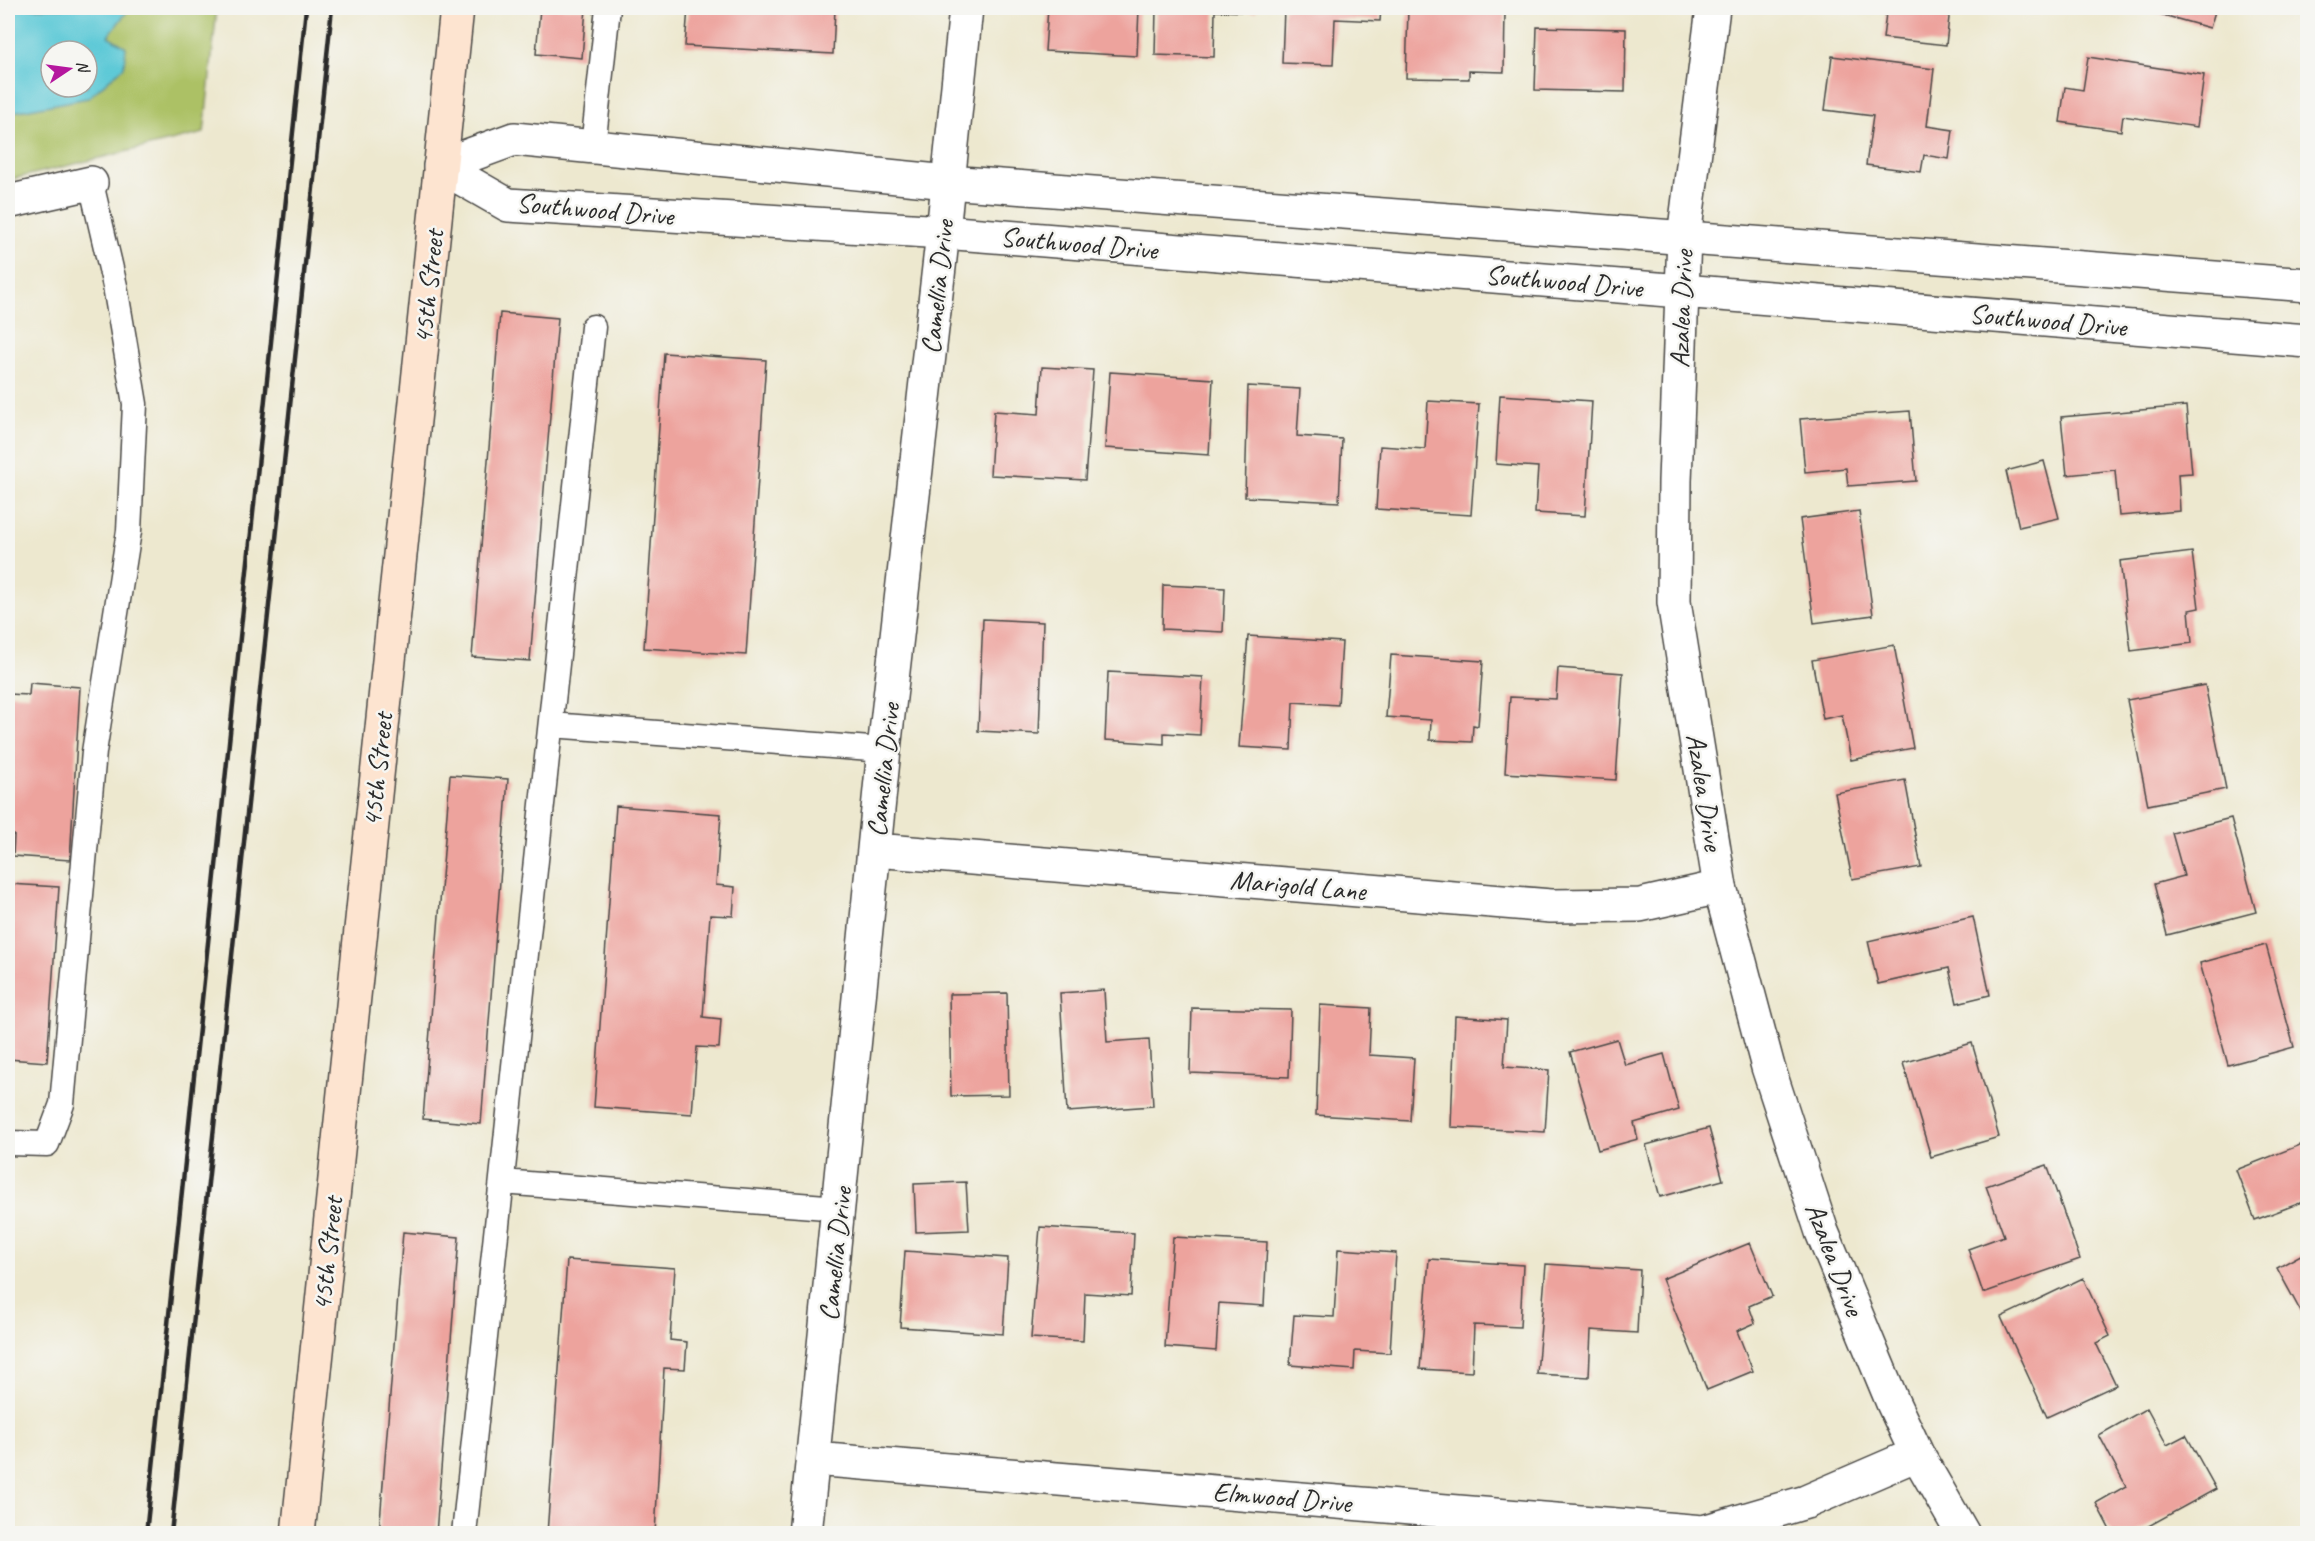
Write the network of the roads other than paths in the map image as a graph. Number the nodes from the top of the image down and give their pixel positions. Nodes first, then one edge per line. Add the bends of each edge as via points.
1 (457, 8) edge
2 (608, 8) edge
3 (966, 8) edge
4 (1713, 8) edge
5 (593, 147) junction
6 (440, 166) junction
7 (948, 182) junction
8 (91, 183) joint
9 (8, 202) edge
10 (943, 232) junction
11 (1684, 237) junction
12 (2307, 285) edge
13 (1682, 291) junction
14 (593, 327) dead end
15 (2307, 340) edge
16 (551, 725) junction
17 (884, 750) junction
18 (875, 850) junction
19 (1720, 887) junction
20 (8, 1143) edge
21 (502, 1182) junction
22 (839, 1208) junction
23 (1917, 1454) junction
24 (813, 1459) junction
25 (298, 1533) edge
26 (464, 1533) edge
27 (805, 1533) edge
28 (1963, 1533) edge

1 - 6 main road, 45th Street
2 - 5 lane
3 - 7 street, Camellia Drive
4 - 11 street, Azalea Drive
5 - 6 street, Southwood Drive via 514,139
5 - 7 street, Southwood Drive
6 - 10 street, Southwood Drive via 508,205
6 - 25 main road, 45th Street
7 - 10 street, Camellia Drive
7 - 11 street, Southwood Drive
8 - 9 street
8 - 20 lane via 115,286 135,404 129,531 94,752 62,1104 47,1144
10 - 13 street, Southwood Drive
10 - 17 street, Camellia Drive
11 - 12 street, Southwood Drive
11 - 13 street, Azalea Drive
13 - 15 street, Southwood Drive
13 - 19 street, Azalea Drive via 1674,602
14 - 16 lane
16 - 17 lane
16 - 21 lane
17 - 18 street, Camellia Drive
18 - 19 street, Marigold Lane via 1551,906 1640,905
18 - 22 street, Camellia Drive
19 - 23 street, Azalea Drive via 1768,1067 1822,1232
21 - 22 lane
21 - 26 lane
22 - 24 street, Camellia Drive
23 - 24 street, Elmwood Drive via 1806,1502 1703,1532
23 - 28 street, Azalea Drive
24 - 27 street, Camellia Drive

